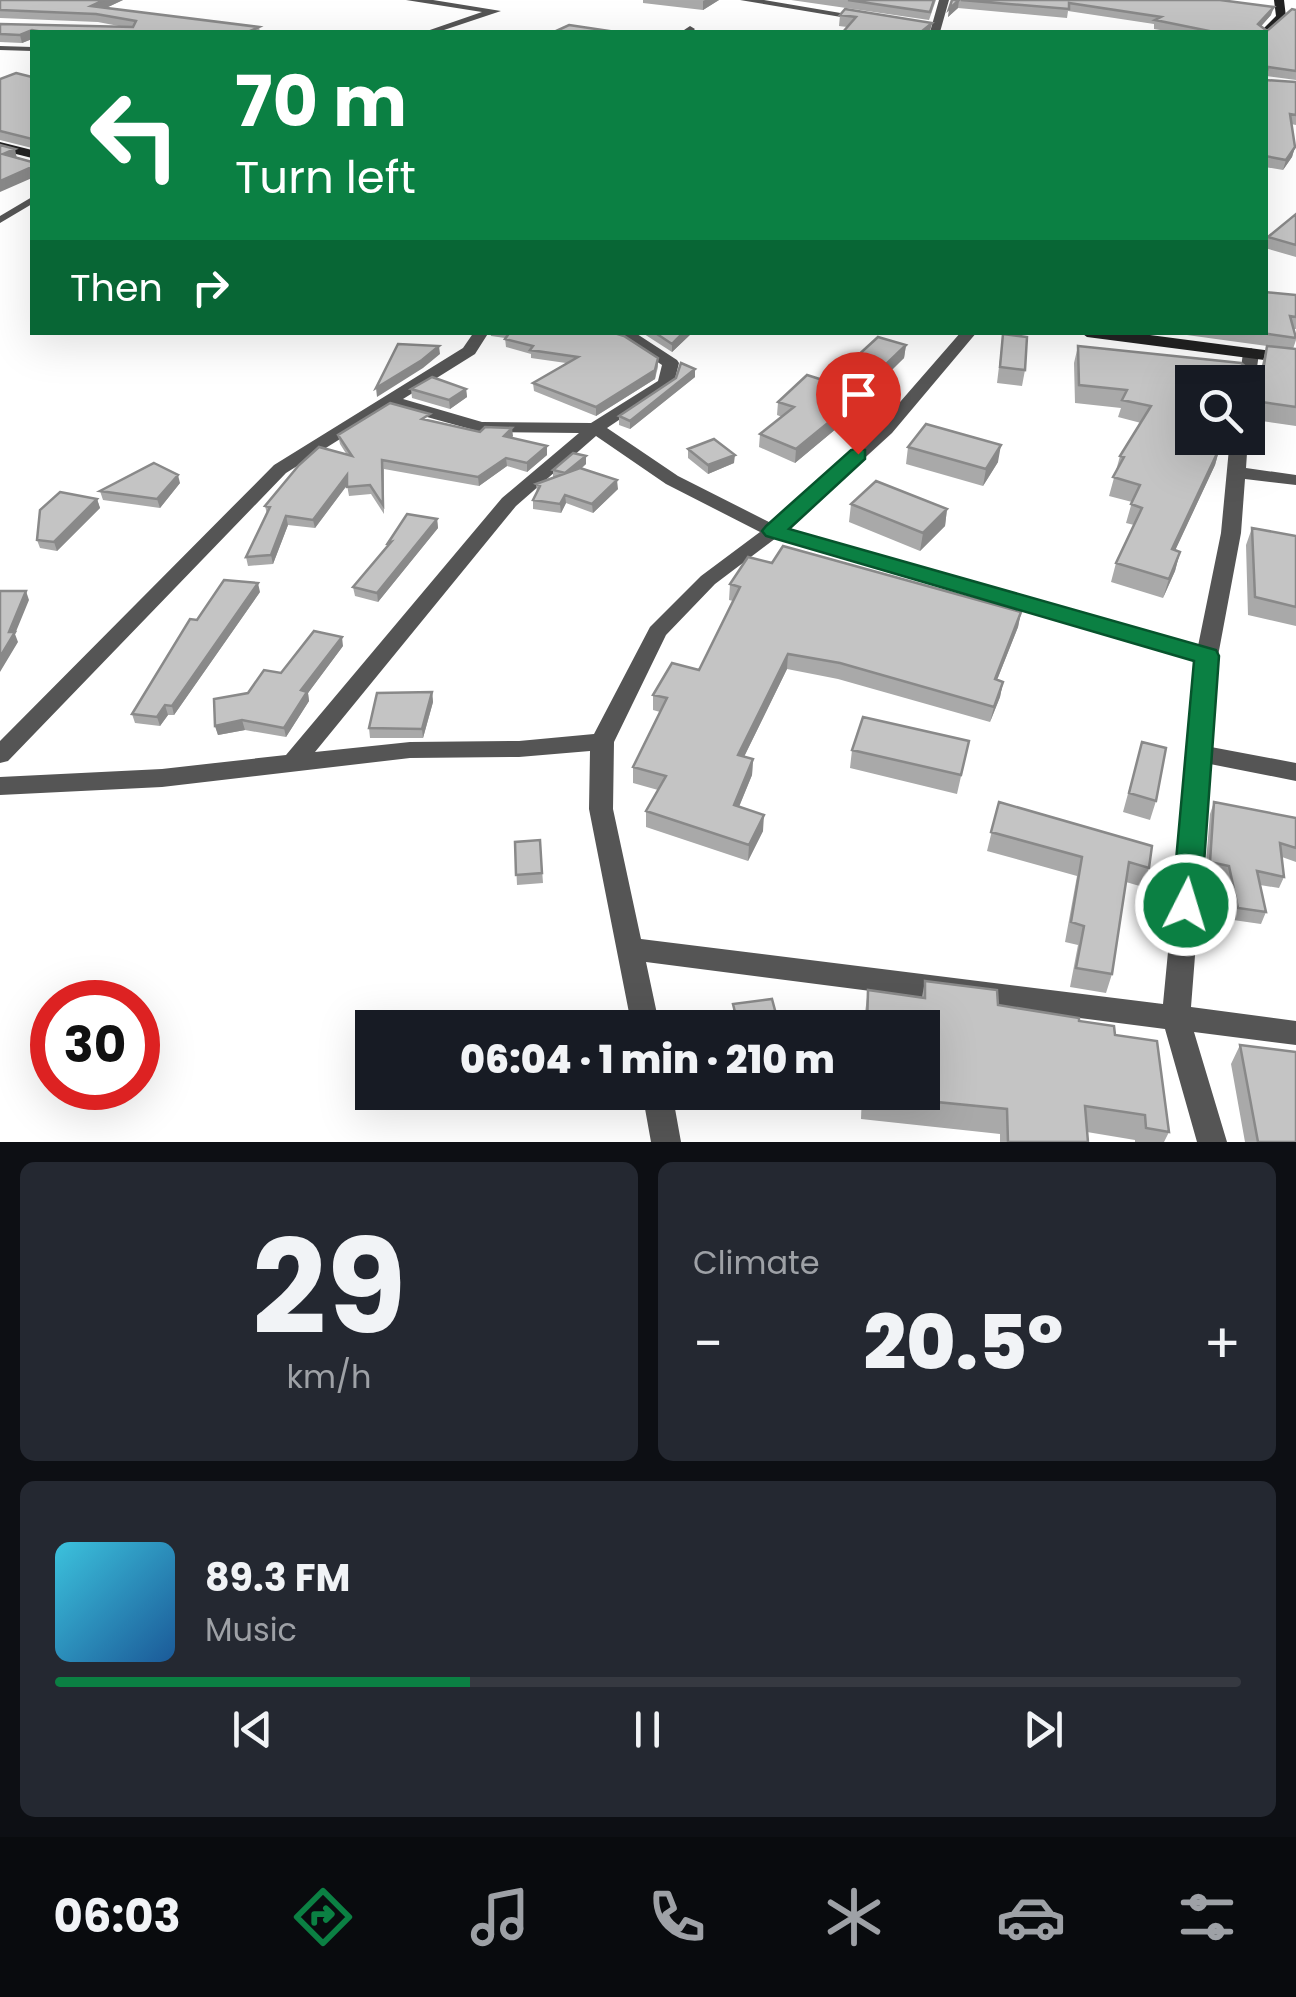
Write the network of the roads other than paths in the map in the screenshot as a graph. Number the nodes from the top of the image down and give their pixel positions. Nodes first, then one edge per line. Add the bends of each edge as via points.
1 (411, 0) edge
2 (745, 0) edge
3 (944, 0) edge
4 (1279, 0) edge
5 (879, 20) edge
6 (917, 26) edge
7 (435, 30) edge
8 (935, 30) edge
9 (1268, 31) edge
10 (0, 48) edge
11 (30, 48) edge
12 (0, 146) edge
13 (30, 154) edge
14 (30, 201) edge
15 (0, 220) edge
16 (480, 335) edge
17 (618, 335) edge
18 (967, 335) edge
19 (1111, 335) edge
20 (1250, 352) junction
21 (1296, 359) edge
22 (1248, 365) edge
23 (390, 400) junction
24 (595, 428) junction
25 (1238, 455) edge
26 (1235, 472) junction
27 (1296, 480) edge
28 (773, 531) junction
29 (1207, 656) junction
30 (602, 742) junction
31 (1201, 754) junction
32 (0, 755) edge
33 (294, 762) junction
34 (1296, 772) edge
35 (0, 786) edge
36 (633, 948) junction
37 (643, 1010) edge
38 (1176, 1018) junction
39 (1296, 1033) edge
40 (660, 1110) edge
41 (666, 1142) edge
42 (1212, 1142) edge

1 - 7 street via 496,11
2 - 5 street
3 - 8 street
4 - 9 main road via 1281,17
6 - 8 street
10 - 11 lane
12 - 13 main road
14 - 15 lane
16 - 23 street via 469,351
17 - 24 street via 670,362 666,383
18 - 28 street via 886,429
19 - 20 main road
20 - 21 main road
20 - 22 street
23 - 24 street via 481,427
23 - 32 street via 280,469
24 - 28 street via 672,480
24 - 33 street via 510,502
25 - 26 street
26 - 27 street
26 - 29 street via 1239,534
28 - 29 street
28 - 30 street via 708,580 657,632
29 - 31 street
30 - 33 street
30 - 36 street via 601,810
31 - 34 street
31 - 38 street
33 - 35 street via 162,778
36 - 37 street
36 - 38 street
38 - 39 street
38 - 42 street
40 - 41 street

